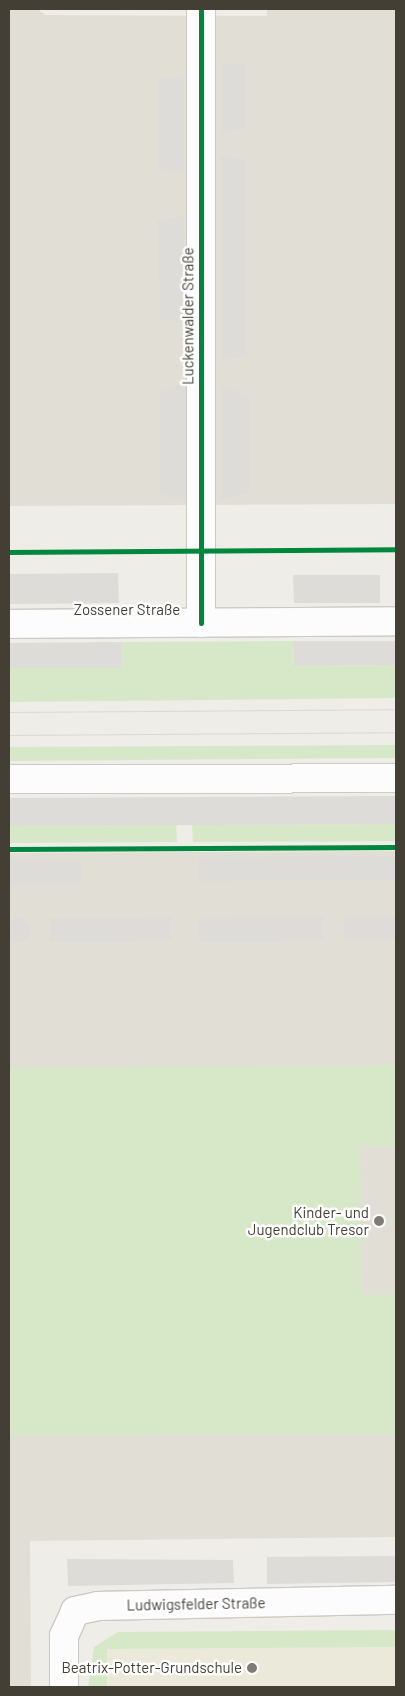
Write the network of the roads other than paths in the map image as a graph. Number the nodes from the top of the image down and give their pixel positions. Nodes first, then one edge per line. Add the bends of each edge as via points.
1 (200, 9) edge
2 (396, 621) edge
3 (201, 623) junction
4 (9, 624) edge
5 (396, 778) edge
6 (9, 779) edge
7 (396, 1600) edge
8 (64, 1687) edge

1 - 3 street, Luckenwalder Straße
2 - 3 street, Zossener Straße
3 - 4 street, Zossener Straße
5 - 6 street
7 - 8 street, Ludwigsfelder Straße via 98,1606 75,1611 64,1636

